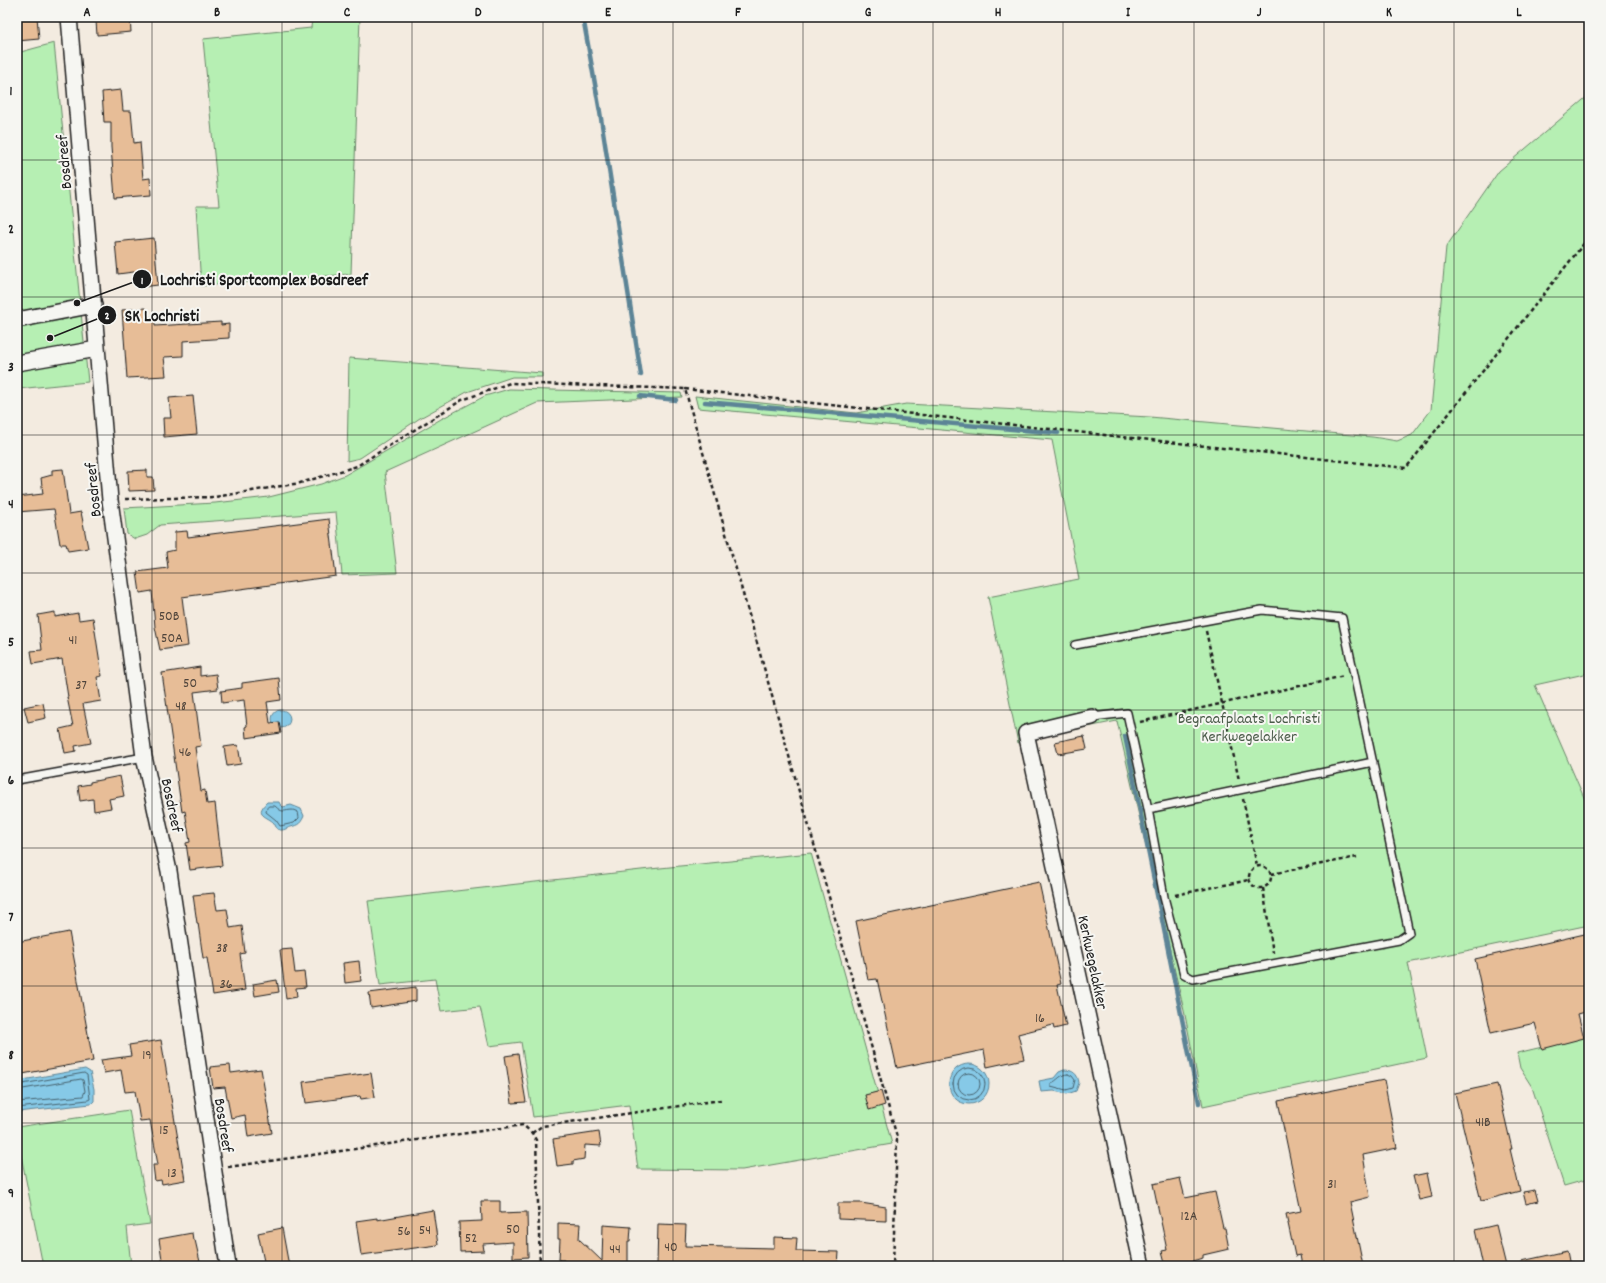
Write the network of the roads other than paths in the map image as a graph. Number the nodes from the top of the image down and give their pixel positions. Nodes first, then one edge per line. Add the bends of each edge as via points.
1 (69, 17) edge
2 (94, 305) junction
3 (17, 320) edge
4 (97, 349) junction
5 (17, 363) edge
6 (1075, 645) dead end
7 (1092, 717) joint
8 (144, 757) junction
9 (1373, 762) junction
10 (17, 780) edge
11 (1148, 809) junction
12 (228, 1266) edge
13 (1142, 1266) edge

1 - 2 street, Bosdreef
2 - 3 street
2 - 4 street, Bosdreef
4 - 5 street
4 - 8 street, Bosdreef via 110,500
6 - 9 lane via 1262,610 1342,618
7 - 11 lane via 1127,714
7 - 13 street, Kerkwegelakker via 1026,733
8 - 10 lane
8 - 12 street, Bosdreef via 169,871
9 - 11 lane
9 - 11 lane via 1409,934 1399,940 1192,979 1184,974 1164,897

